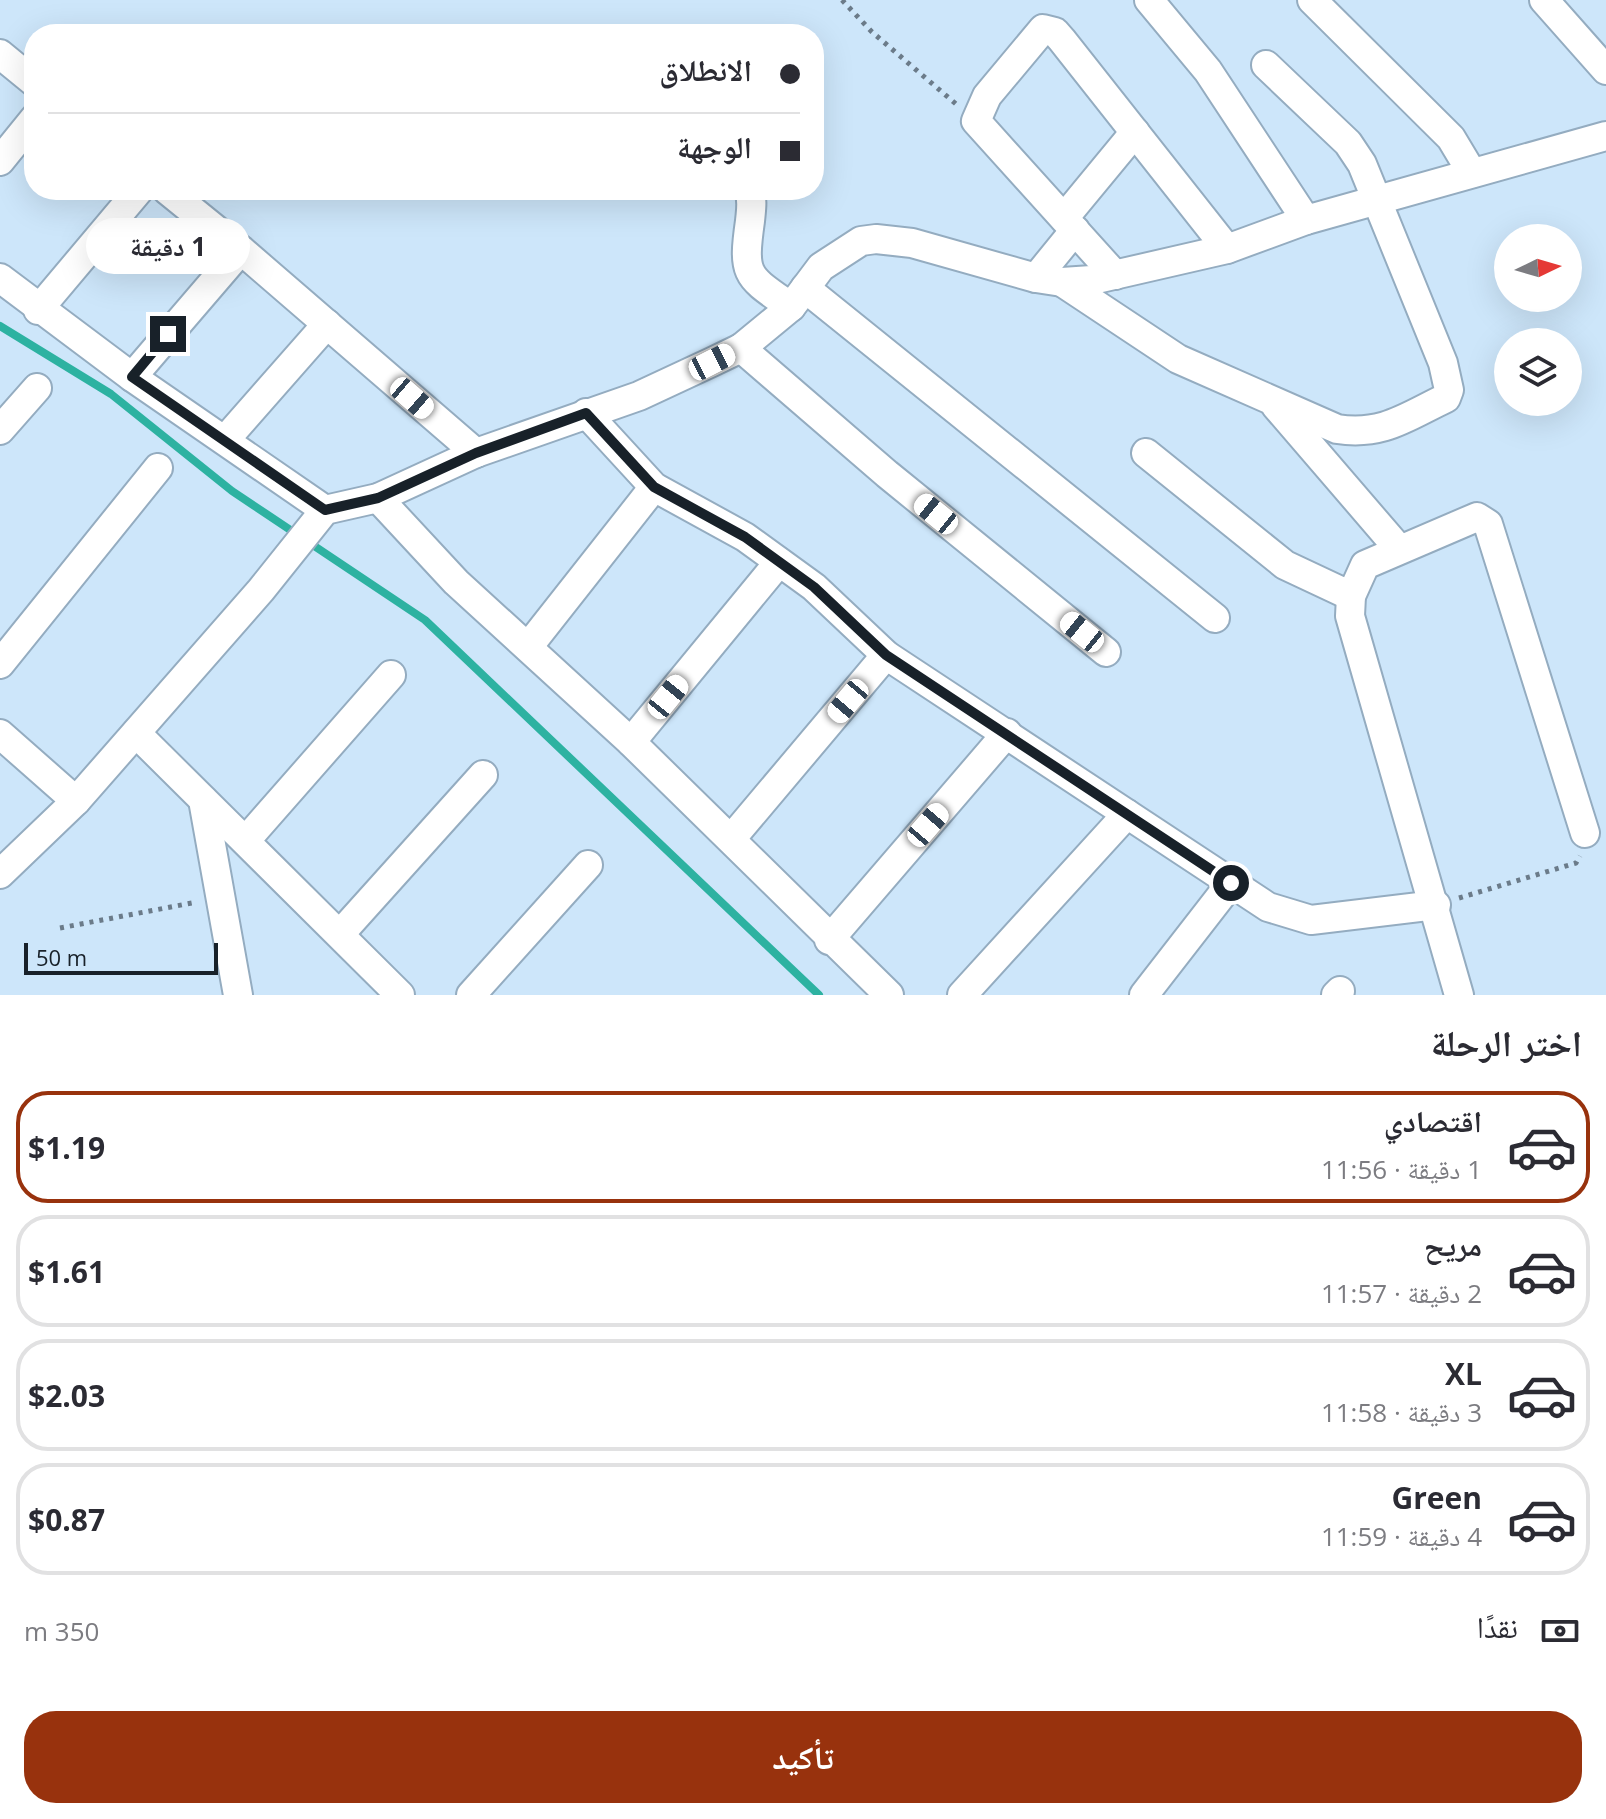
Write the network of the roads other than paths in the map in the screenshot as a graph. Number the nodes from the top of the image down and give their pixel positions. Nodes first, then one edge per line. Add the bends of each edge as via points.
1 (1149, 0) edge
2 (1312, 0) edge
3 (1544, 0) edge
4 (0, 54) edge
5 (1266, 65) dead end
6 (1606, 70) edge
7 (24, 74) edge
8 (24, 131) edge
9 (1135, 132) junction
10 (1606, 136) edge
11 (0, 161) edge
12 (1472, 173) junction
13 (131, 200) edge
14 (179, 200) edge
15 (751, 200) edge
16 (1378, 200) junction
17 (1306, 220) junction
18 (1069, 224) junction
19 (1227, 249) junction
20 (241, 250) junction
21 (1115, 275) junction
22 (0, 278) edge
23 (1049, 280) junction
24 (798, 297) junction
25 (38, 310) junction
26 (327, 324) junction
27 (741, 348) junction
28 (132, 377) junction
29 (37, 388) dead end
30 (1271, 400) junction
31 (586, 413) junction
32 (0, 430) edge
33 (225, 440) junction
34 (476, 453) junction
35 (1146, 453) dead end
36 (158, 468) dead end
37 (654, 487) junction
38 (378, 498) junction
39 (320, 516) junction
40 (1399, 549) junction
41 (779, 562) junction
42 (1351, 596) junction
43 (1215, 618) dead end
44 (528, 647) junction
45 (1106, 652) dead end
46 (886, 655) junction
47 (0, 664) edge
48 (391, 675) dead end
49 (136, 733) junction
50 (1007, 733) junction
51 (0, 734) edge
52 (631, 742) junction
53 (483, 775) dead end
54 (203, 800) junction
55 (76, 801) junction
56 (1127, 814) junction
57 (1585, 833) road end
58 (247, 839) junction
59 (731, 839) junction
60 (588, 865) dead end
61 (0, 874) edge
62 (1231, 883) junction
63 (1436, 905) junction
64 (340, 934) junction
65 (829, 940) junction
66 (238, 995) edge
67 (400, 995) edge
68 (471, 995) edge
69 (889, 995) edge
70 (962, 995) edge
71 (1144, 995) edge
72 (1459, 995) edge

1 - 17 street via 1208,71
2 - 12 street via 1451,138
3 - 6 street
4 - 7 street
5 - 16 street via 1348,143
8 - 11 street
9 - 18 street
9 - 18 street via 1055,32 1043,29 987,96 976,121
9 - 19 street
10 - 12 street
12 - 16 street
13 - 25 street
14 - 20 street
15 - 24 street via 746,267 756,282
16 - 17 street
16 - 30 street via 1443,363 1446,398 1383,429 1360,432 1337,429
17 - 19 street
18 - 21 street
18 - 23 street
19 - 21 street
20 - 26 street
20 - 28 street
21 - 23 street
22 - 25 street
23 - 24 street via 912,243 876,239 847,248 821,267
23 - 30 street via 1178,359
24 - 27 street
24 - 43 street
25 - 28 street
26 - 33 street
26 - 34 street
27 - 31 street via 639,396
27 - 45 street
28 - 33 street
29 - 32 street
30 - 40 street
31 - 34 street
31 - 37 street
33 - 39 street
34 - 38 street
35 - 42 street via 1285,565
36 - 47 street
37 - 41 street
37 - 44 street
38 - 39 street
38 - 44 street via 456,582
39 - 49 street
40 - 42 street via 1365,565
40 - 57 street via 1477,517 1488,524
41 - 46 street via 814,587
41 - 52 street
42 - 63 street via 1350,616
44 - 52 street
46 - 50 street
46 - 59 street
48 - 58 street
49 - 54 street
49 - 55 street
50 - 56 street
50 - 65 street
51 - 55 street
52 - 59 street
53 - 64 street
54 - 58 street
54 - 66 street
55 - 61 street
56 - 62 street
56 - 70 street
58 - 64 street
59 - 65 street
60 - 68 street
62 - 63 street via 1268,907 1311,920
62 - 71 street
63 - 72 street
64 - 67 street
65 - 69 street

